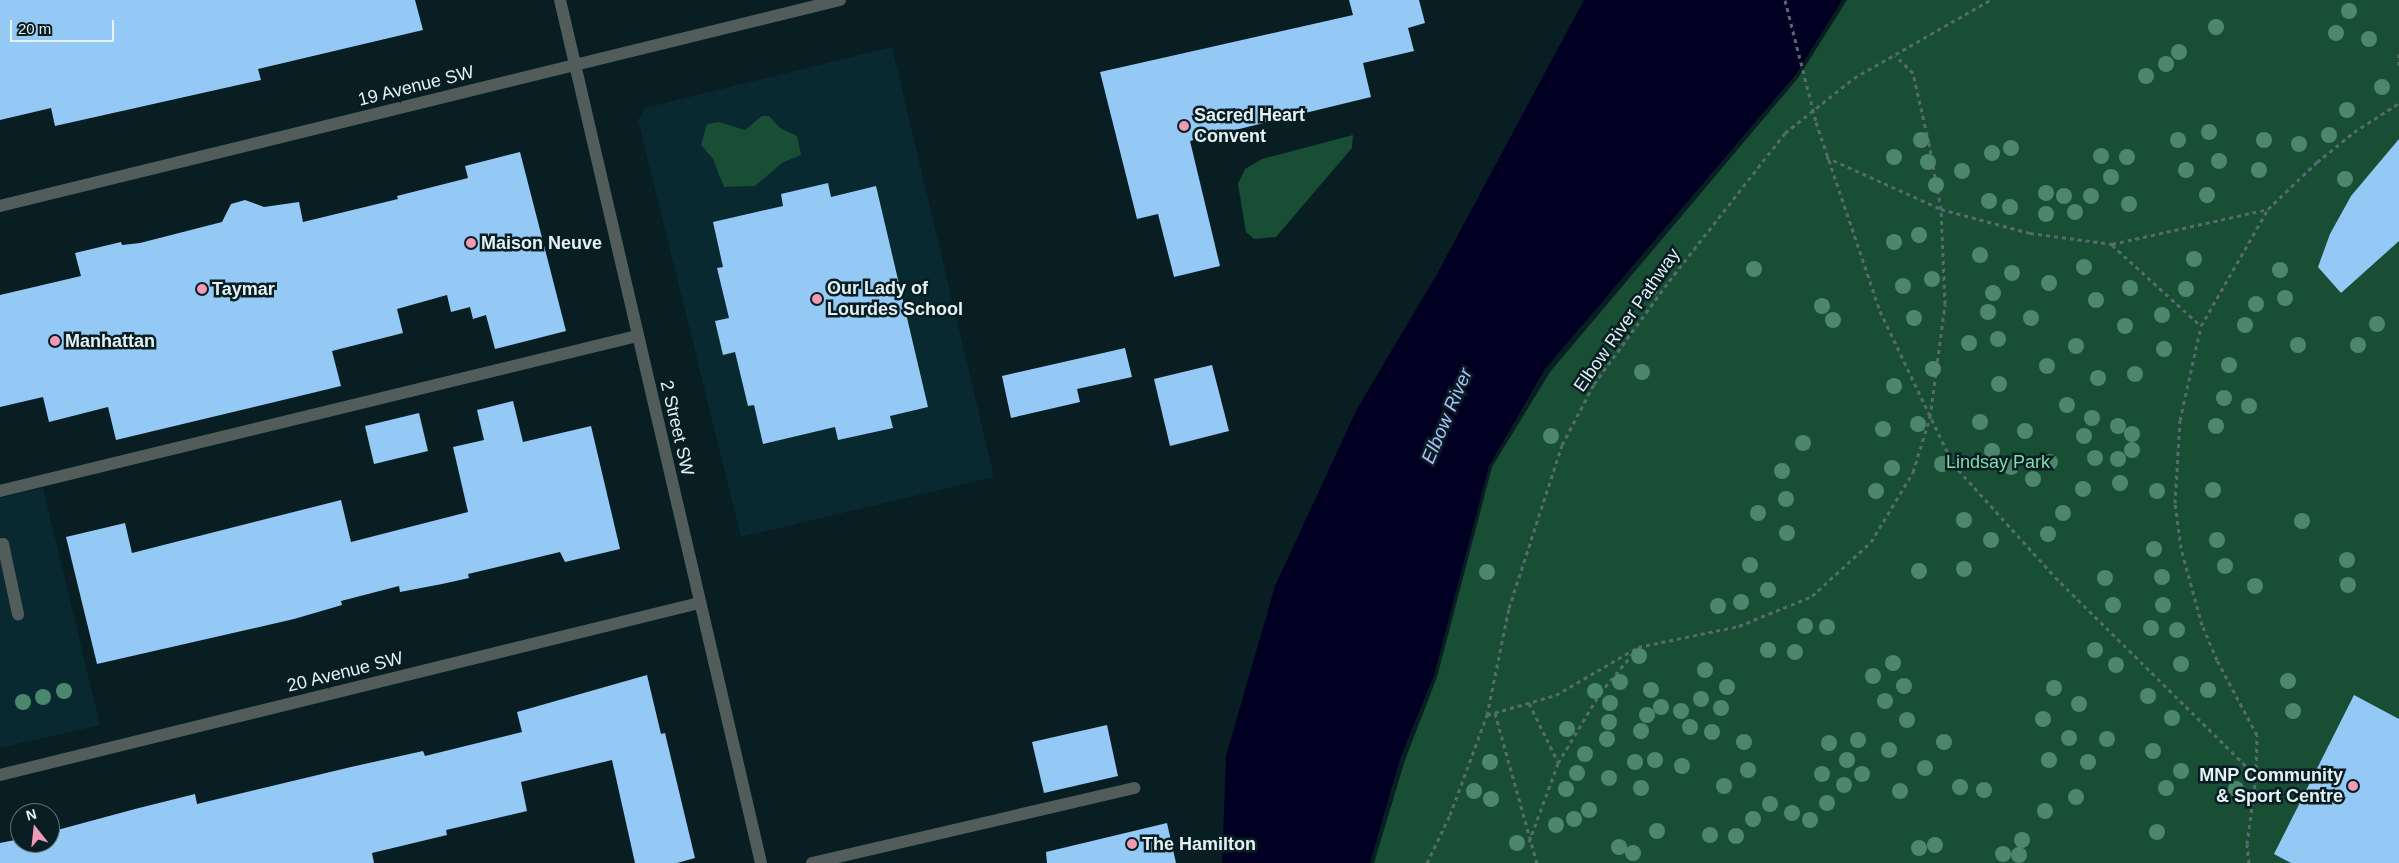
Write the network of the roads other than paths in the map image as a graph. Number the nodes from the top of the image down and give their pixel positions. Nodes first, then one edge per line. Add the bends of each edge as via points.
1 (560, 0) edge
2 (840, 0) edge
3 (575, 65) junction
4 (0, 206) edge
5 (637, 336) junction
6 (0, 491) edge
7 (0, 545) edge
8 (699, 603) junction
9 (18, 614) dead end
10 (0, 775) edge
11 (1134, 788) dead end
12 (761, 863) edge
13 (812, 863) edge

1 - 3 street, 2 Street SW
2 - 3 street, 19 Avenue SW
3 - 4 street, 19 Avenue SW
3 - 5 street, 2 Street SW
5 - 6 street
5 - 8 street, 2 Street SW
7 - 9 street via 3,544
8 - 10 street, 20 Avenue SW
8 - 12 street, 2 Street SW
11 - 13 street

